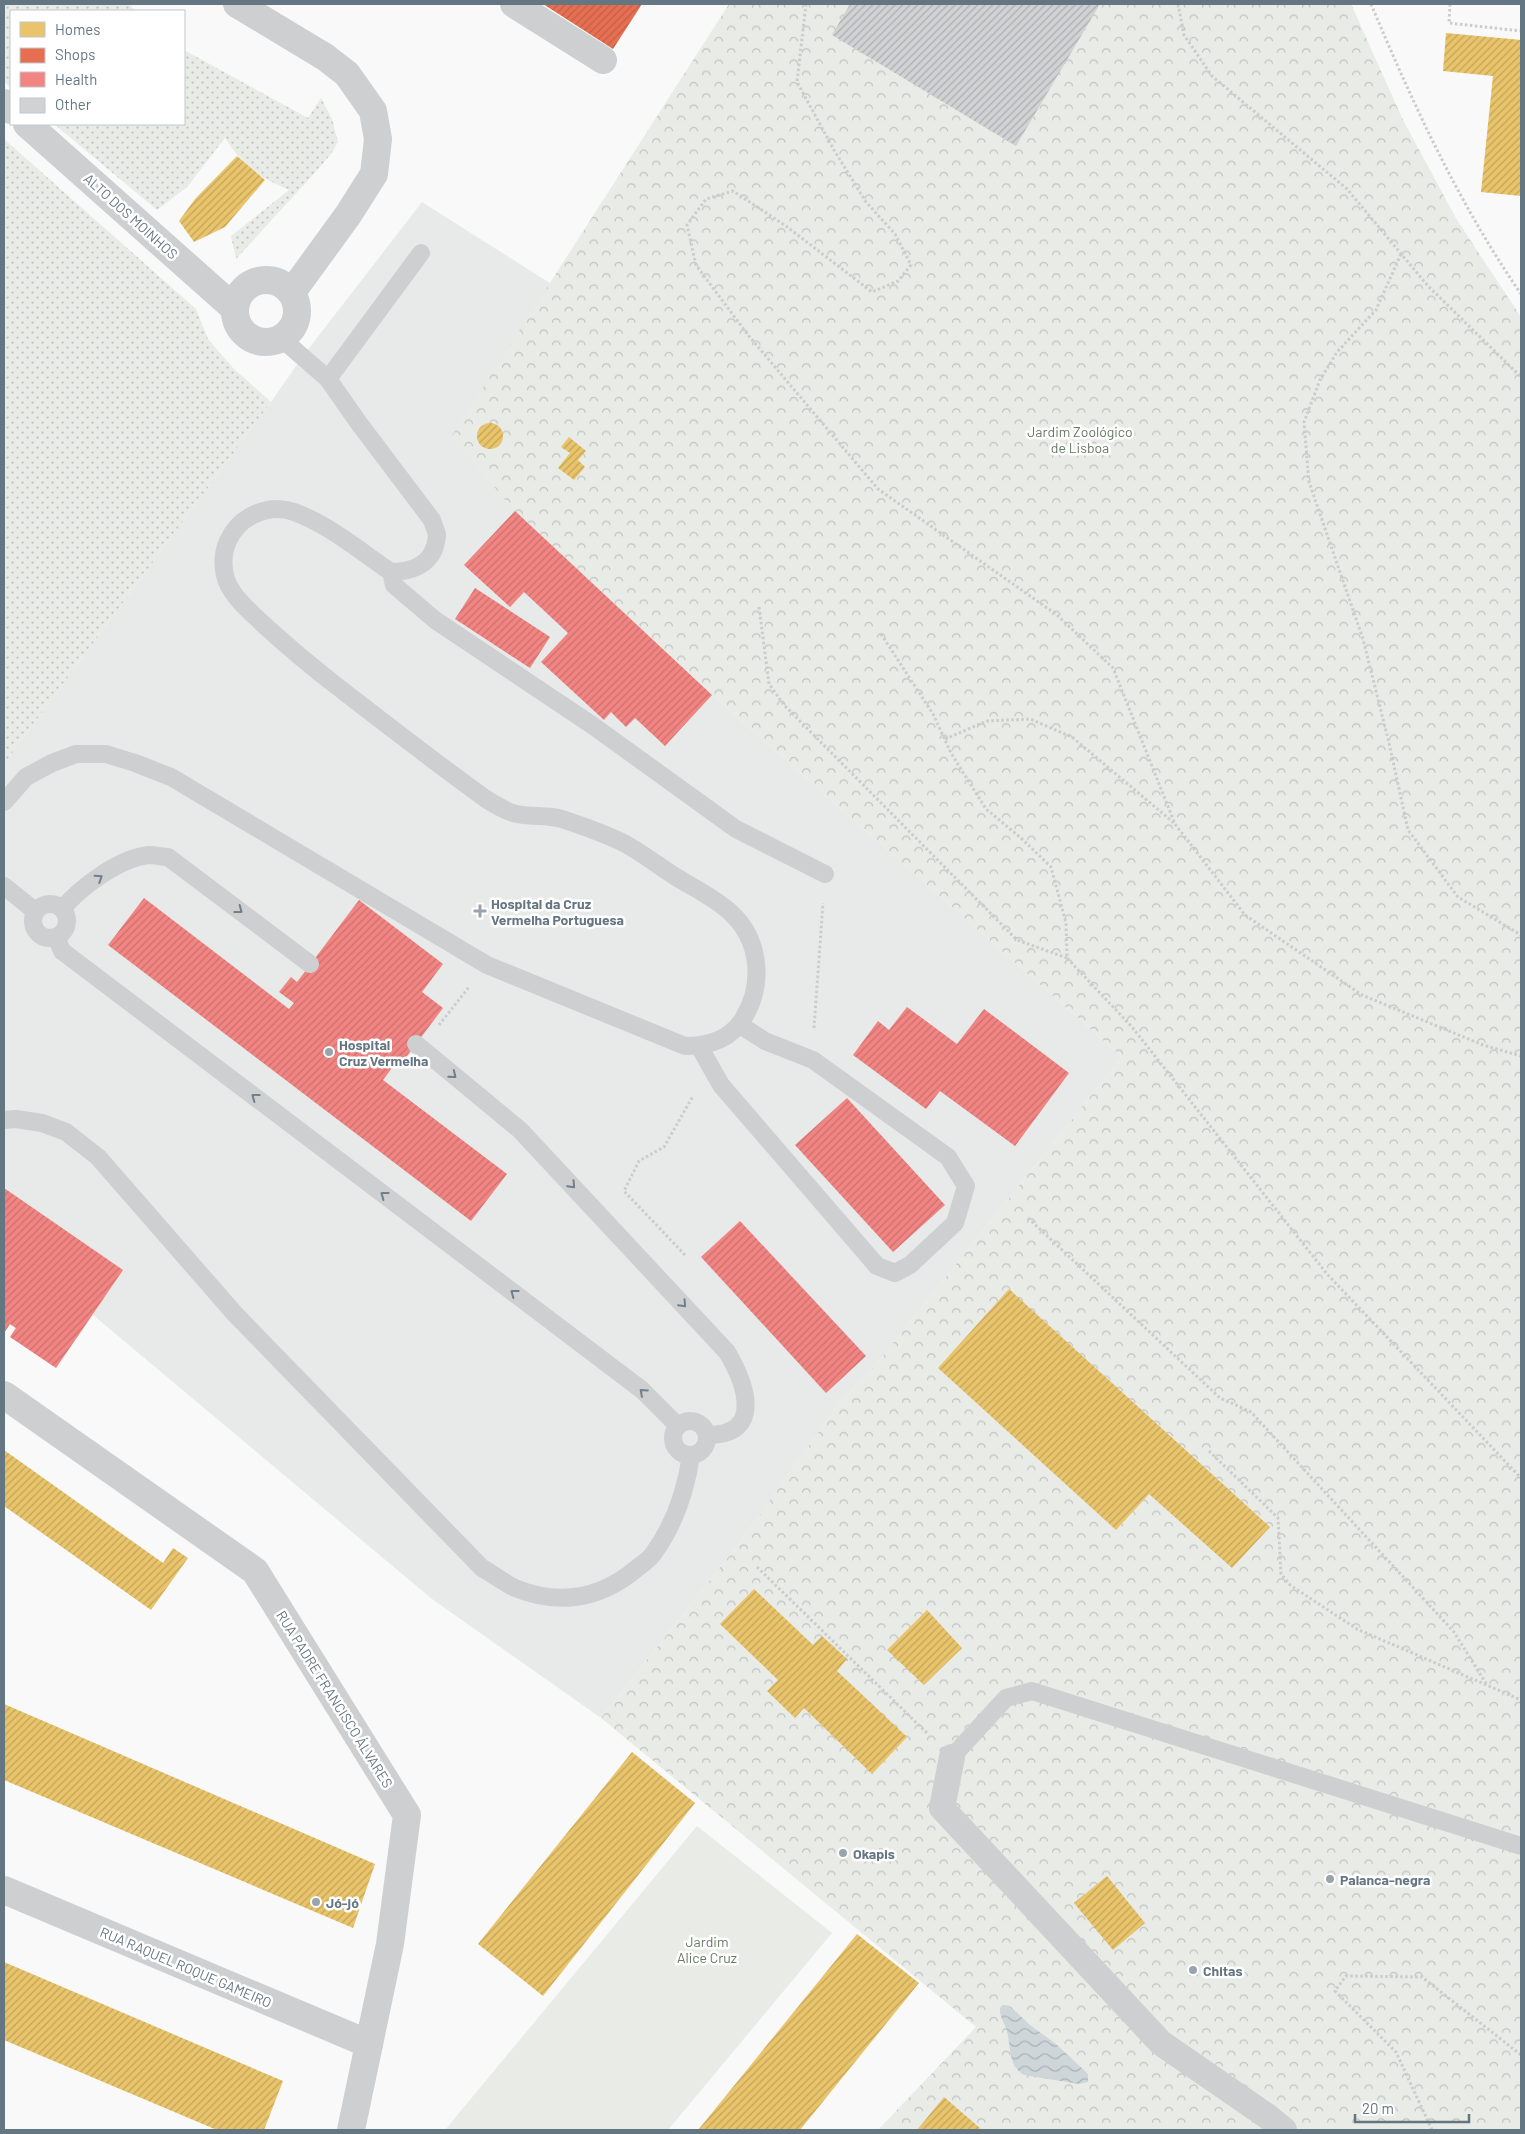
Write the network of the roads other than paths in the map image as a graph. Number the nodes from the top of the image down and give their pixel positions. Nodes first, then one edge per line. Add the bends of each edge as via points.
1 (237, 4) edge
2 (514, 4) edge
3 (603, 60) dead end
4 (28, 125) edge
5 (420, 253) dead end
6 (292, 292) junction
7 (234, 308) junction
8 (282, 339) junction
9 (328, 379) junction
10 (391, 572) junction
11 (4, 802) edge
12 (825, 874) road end
13 (4, 886) edge
14 (62, 909) junction
15 (35, 911) junction
16 (56, 937) junction
17 (310, 964) dead end
18 (740, 1025) junction
19 (419, 1046) road end
20 (699, 1046) junction
21 (4, 1120) edge
22 (4, 1395) edge
23 (678, 1426) junction
24 (708, 1435) junction
25 (691, 1455) junction
26 (952, 1757) joint
27 (1521, 1846) edge
28 (4, 1890) edge
29 (369, 2044) junction
30 (351, 2130) edge
31 (1284, 2130) edge

1 - 6 street via 325,57 347,74 373,111 378,139 374,174
2 - 3 street
4 - 7 street, ALTO DOS MOINHOS
5 - 9 lane
6 - 7 street via 282,283 270,279 257,281 246,286
6 - 8 street via 297,304 297,317 292,330
7 - 8 street via 241,330 250,338 260,342
8 - 9 lane
9 - 10 lane via 432,520 437,536 434,550 424,563 414,569
10 - 12 lane via 394,585 435,620 592,725 736,829
10 - 18 lane via 339,536 294,512 278,509 248,517 227,541 223,558 230,590 297,655 486,799 513,813 560,818 627,845 730,912 744,927 758,965 757,987 751,1007
11 - 20 lane via 26,776 76,754 106,754 135,763 171,777 487,965 684,1046
13 - 15 lane
14 - 15 lane via 45,904
14 - 16 lane via 67,924
14 -> 17 lane via 77,892 131,859 150,855 168,857
15 - 16 lane via 32,921 36,932 45,938
23 -> 16 lane via 642,1390 62,951
18 - 20 lane via 726,1037
18 - 20 lane via 765,1041 814,1060 948,1157 966,1186 955,1223 910,1266 895,1273 877,1266 721,1084
19 -> 24 lane via 520,1130 727,1352 744,1387 743,1420 733,1432
21 - 25 lane via 42,1123 66,1132 98,1157 242,1321 482,1568 514,1588 551,1598 588,1596 621,1582 652,1556 670,1527 683,1496
22 - 29 street, RUA PADRE FRANCISCO ÁLVARES via 255,1571 407,1815 390,1944
23 - 24 lane via 693,1421 703,1426
23 - 25 lane via 674,1431 674,1442 680,1452
24 - 25 lane via 702,1451
26 - 27 lane via 1006,1698 1032,1691
26 - 31 street via 942,1808 1161,2043
28 - 29 street, RUA RAQUEL ROQUE GAMEIRO
29 - 30 street, RUA PADRE FRANCISCO ÁLVARES

